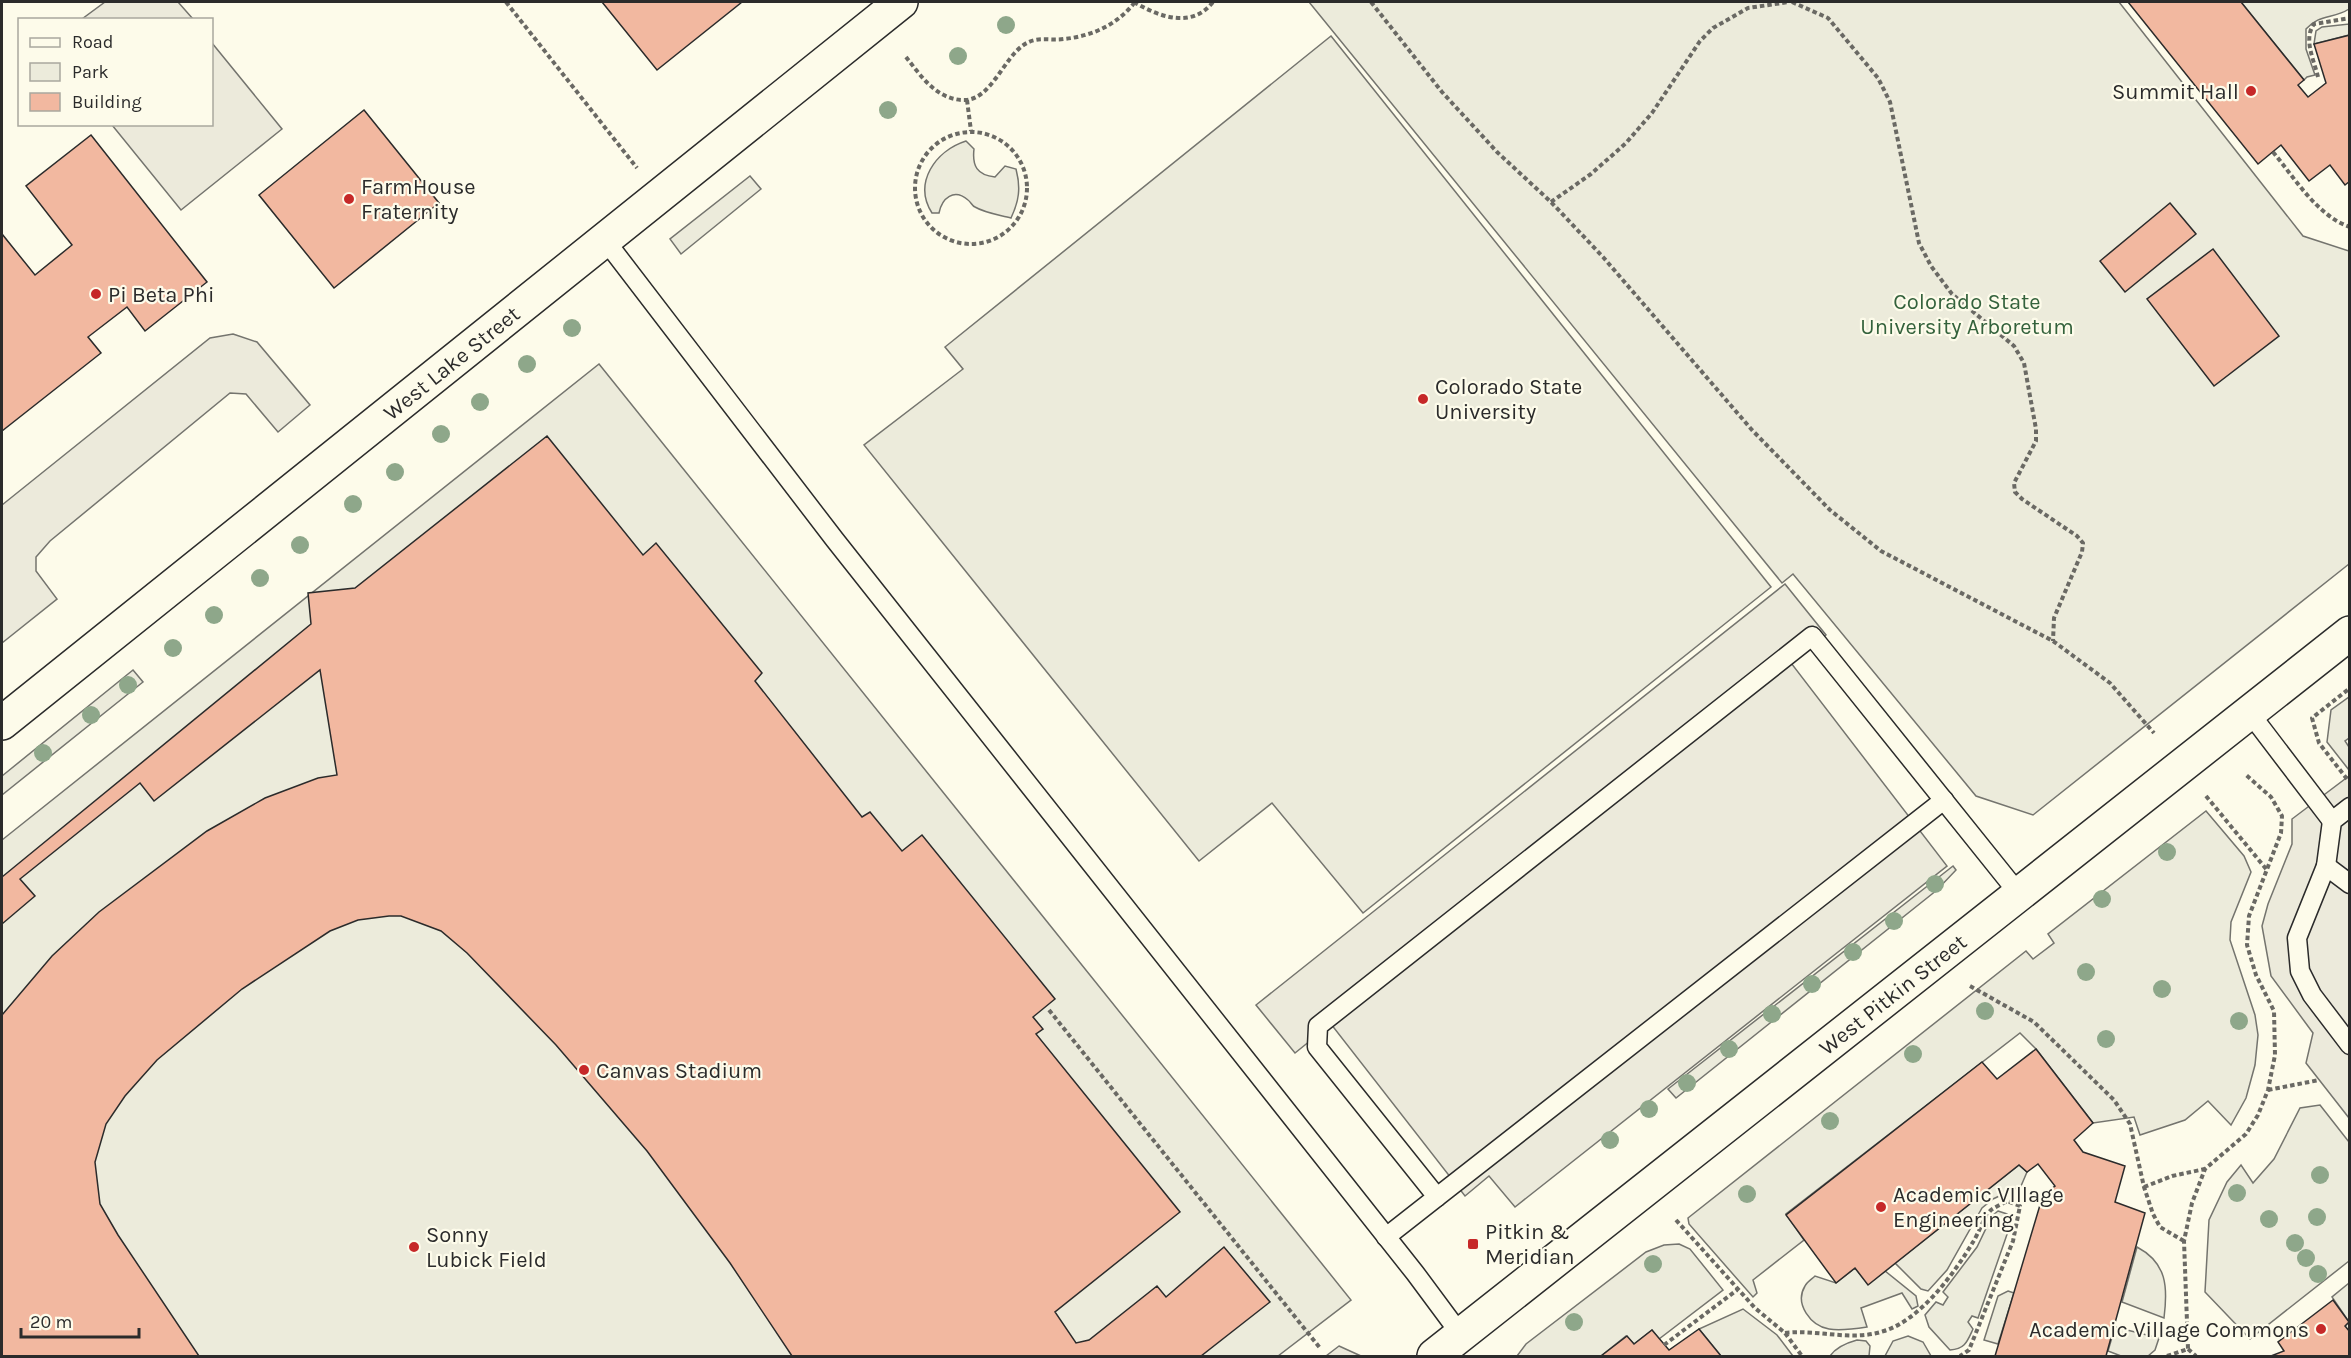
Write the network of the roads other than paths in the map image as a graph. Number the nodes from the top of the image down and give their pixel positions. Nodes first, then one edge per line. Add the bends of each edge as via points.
1 (901, 2) edge
2 (605, 240) junction
3 (2349, 633) edge
4 (2249, 712) junction
5 (2, 723) edge
6 (1944, 800) junction
7 (2349, 807) edge
8 (2332, 821) junction
9 (2326, 866) junction
10 (2349, 884) edge
11 (2019, 894) junction
12 (2349, 1046) edge
13 (1437, 1197) junction
14 (1386, 1237) junction
15 (1461, 1335) junction
16 (1434, 1356) edge

1 - 2 street, West Lake Street
2 - 5 street, West Lake Street
2 - 14 lane via 835,540
3 - 4 street, West Pitkin Street
4 - 8 lane
4 - 11 street, West Pitkin Street
6 - 11 lane
6 - 13 lane
6 - 13 lane via 1812,636 1318,1026 1317,1047
7 - 8 lane
8 - 9 lane
9 - 10 lane
9 - 12 lane via 2297,938 2300,971 2312,995
11 - 15 street, West Pitkin Street
13 - 14 lane
14 - 15 lane
15 - 16 street, West Pitkin Street

